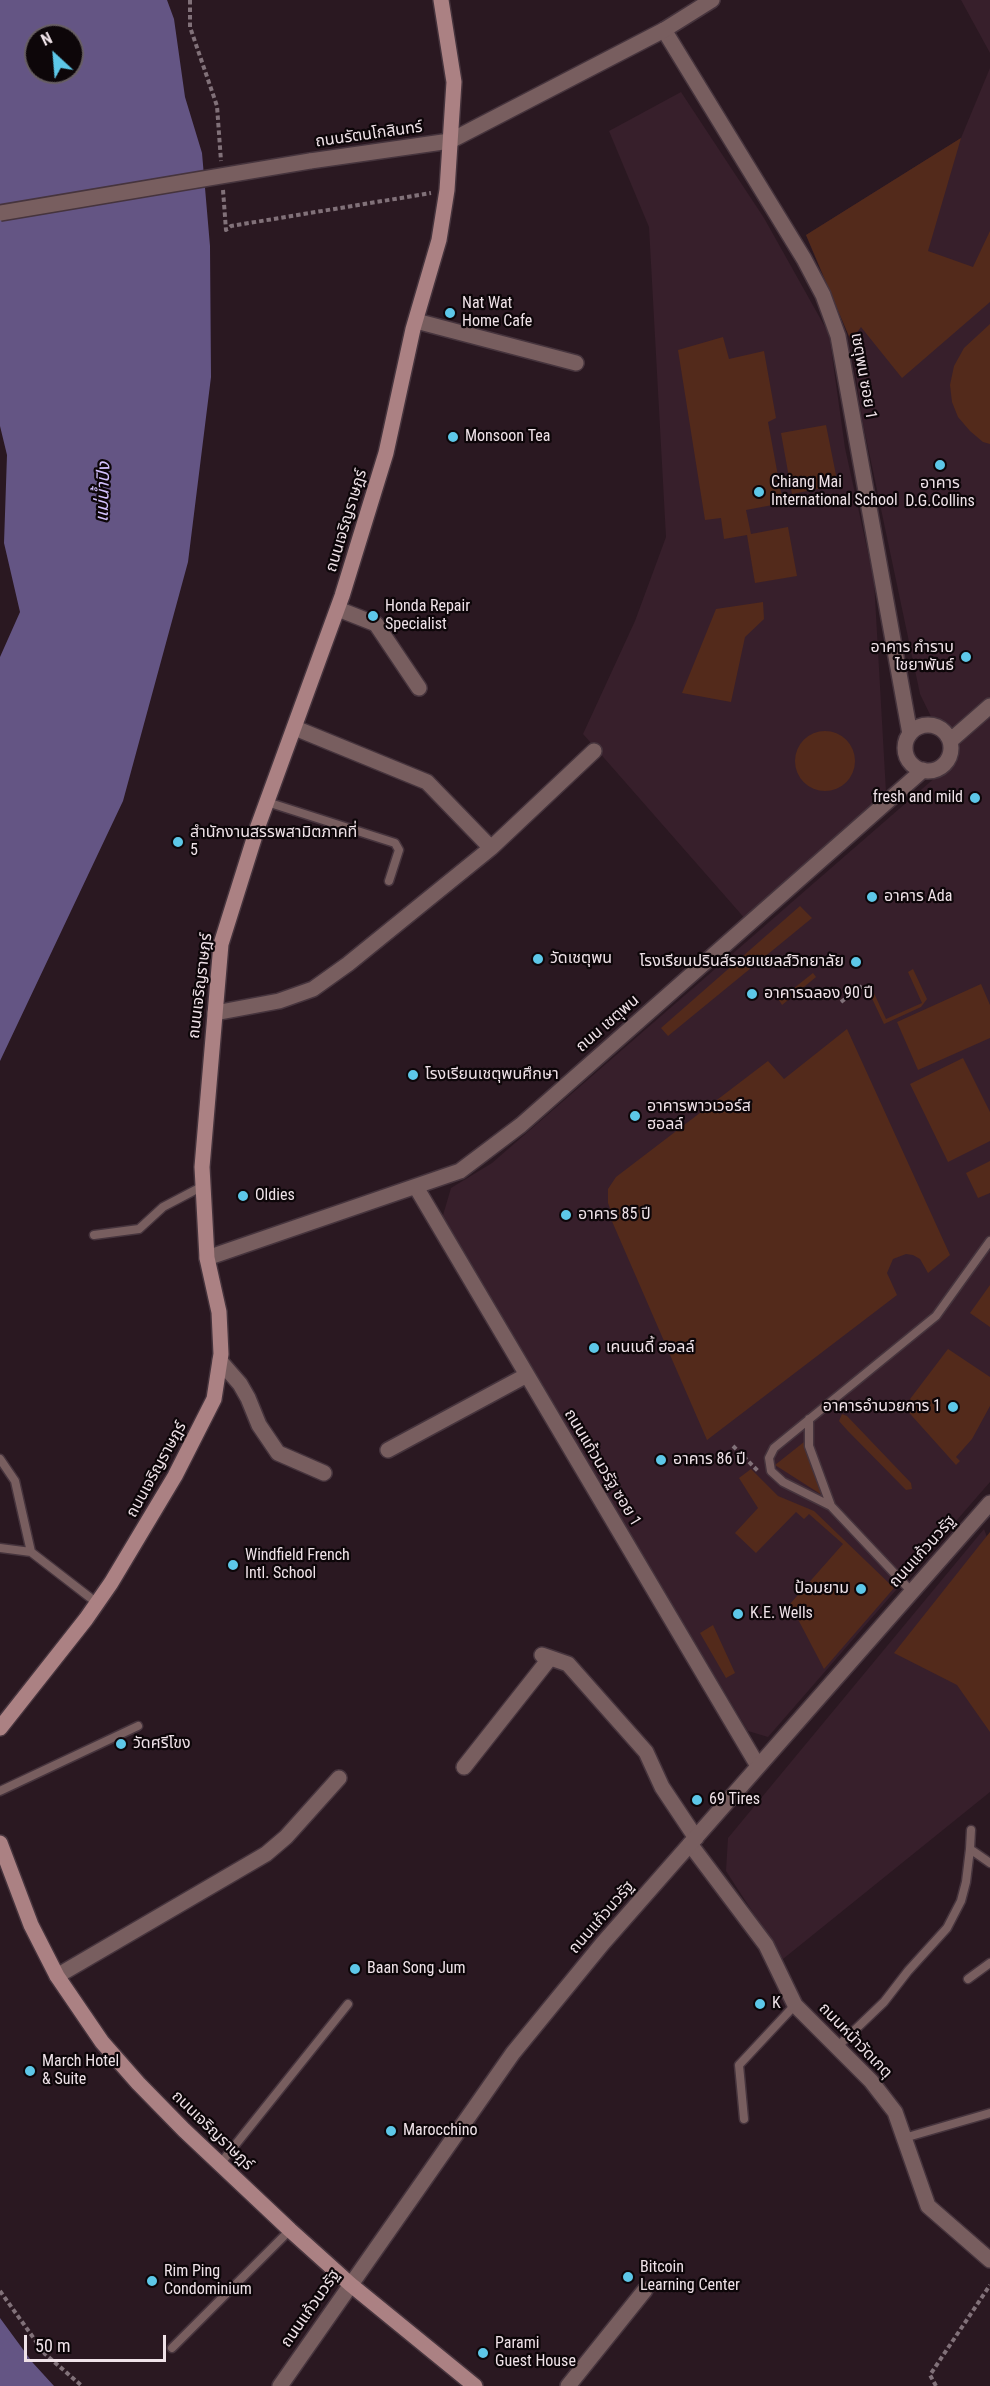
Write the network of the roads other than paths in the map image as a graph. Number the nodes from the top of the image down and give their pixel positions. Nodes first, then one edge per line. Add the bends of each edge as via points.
1 (441, 0) edge
2 (711, 0) edge
3 (664, 30) junction
4 (450, 141) junction
5 (0, 213) edge
6 (416, 321) junction
7 (576, 363) dead end
8 (338, 609) junction
9 (419, 688) dead end
10 (990, 706) edge
11 (295, 729) junction
12 (910, 734) junction
13 (950, 741) junction
14 (594, 751) dead end
15 (923, 770) junction
16 (267, 802) junction
17 (491, 848) junction
18 (389, 880) dead end
19 (215, 1013) junction
20 (203, 1186) junction
21 (416, 1187) junction
22 (94, 1235) dead end
23 (990, 1241) edge
24 (207, 1258) junction
25 (220, 1361) junction
26 (527, 1375) junction
27 (809, 1419) junction
28 (388, 1450) dead end
29 (0, 1459) edge
30 (324, 1473) dead end
31 (990, 1503) edge
32 (831, 1506) junction
33 (0, 1548) edge
34 (31, 1552) junction
35 (912, 1592) junction
36 (97, 1603) junction
37 (138, 1726) dead end
38 (0, 1728) edge
39 (758, 1766) junction
40 (464, 1767) dead end
41 (339, 1778) dead end
42 (0, 1791) edge
43 (971, 1830) dead end
44 (693, 1841) junction
45 (0, 1843) edge
46 (970, 1849) junction
47 (990, 1863) edge
48 (990, 1963) edge
49 (57, 1976) junction
50 (968, 1979) dead end
51 (348, 2004) dead end
52 (795, 2004) junction
53 (837, 2047) junction
54 (990, 2113) edge
55 (744, 2119) dead end
56 (904, 2138) junction
57 (220, 2164) junction
58 (290, 2230) junction
59 (990, 2260) edge
60 (350, 2284) junction
61 (645, 2290) dead end
62 (172, 2349) dead end
63 (279, 2386) edge
64 (475, 2386) edge
65 (568, 2386) edge

1 - 4 main road, ถนนเจริญราษฎร์ via 454,82
2 - 3 street, ถนนรัตนโกสินทร์
3 - 4 street, ถนนรัตนโกสินทร์
3 - 12 street, เชตุพน ซอย 1 via 804,259 838,336
4 - 5 street, ถนนรัตนโกสินทร์, bridge
4 - 6 main road, ถนนเจริญราษฎร์ via 439,240
6 - 7 street
6 - 8 main road, ถนนเจริญราษฎร์ via 386,453
8 - 9 street via 376,624
8 - 11 main road, ถนนเจริญราษฎร์
10 - 13 street
11 - 16 main road, ถนนเจริญราษฎร์
11 - 17 street via 427,782
12 - 13 street via 919,727 934,726 942,729
12 - 15 street via 905,745 908,759
13 - 15 street via 946,763 934,771
14 - 17 street
15 - 21 street, ถนน เชตุพน via 521,1125 460,1171
16 - 18 lane via 395,843 399,850
16 - 19 main road, ถนนเจริญราษฎร์ via 221,944
17 - 19 street via 314,989 279,1001
19 - 20 main road, ถนนเจริญราษฎร์
20 - 22 lane via 163,1207 139,1229
20 - 24 main road, ถนนเจริญราษฎร์
21 - 24 street, ถนน เชตุพน
21 - 26 street, ถนนแก้วนวรัฐ ซอย 1
23 - 27 lane via 936,1316
24 - 25 main road, ถนนเจริญราษฎร์ via 219,1312
25 - 30 street via 240,1384 259,1425 278,1453
25 - 36 main road, ถนนเจริญราษฎร์ via 214,1399 201,1430 141,1536
26 - 28 street
26 - 39 street, ถนนแก้วนวรัฐ ซอย 1
27 - 32 lane via 809,1446
27 - 32 lane via 774,1448 769,1458 771,1471 783,1482
29 - 34 lane via 15,1481
31 - 35 street, ถนนแก้วนวรัฐ
32 - 35 lane
33 - 34 lane
34 - 36 lane
35 - 39 street, ถนนแก้วนวรัฐ
36 - 38 main road, ถนนเจริญราษฎร์
37 - 42 lane
39 - 44 street, ถนนแก้วนวรัฐ
40 - 44 street, ถนนหน้าวัดเกตุ via 546,1656 568,1664 646,1752
41 - 49 street via 266,1854
43 - 46 lane
44 - 52 street, ถนนหน้าวัดเกตุ via 766,1945
44 - 60 street, ถนนแก้วนวรัฐ via 513,2053
45 - 49 main road, ถนนเจริญราษฎร์ via 31,1925
46 - 47 lane
46 - 53 lane via 961,1901 947,1928 884,2002
48 - 50 lane
49 - 57 main road, ถนนเจริญราษฎร์ via 123,2067
51 - 57 lane
52 - 53 street, ถนนหน้าวัดเกตุ
52 - 55 lane via 739,2065
53 - 56 street, ถนนหน้าวัดเกตุ via 872,2081 895,2112
54 - 56 lane
56 - 59 street, ถนนหน้าวัดเกตุ via 928,2206
57 - 58 main road, ถนนเจริญราษฎร์
58 - 60 main road, ถนนเจริญราษฎร์
58 - 62 lane
60 - 63 street, ถนนแก้วนวรัฐ
60 - 64 main road, ถนนเจริญราษฎร์
61 - 65 street

